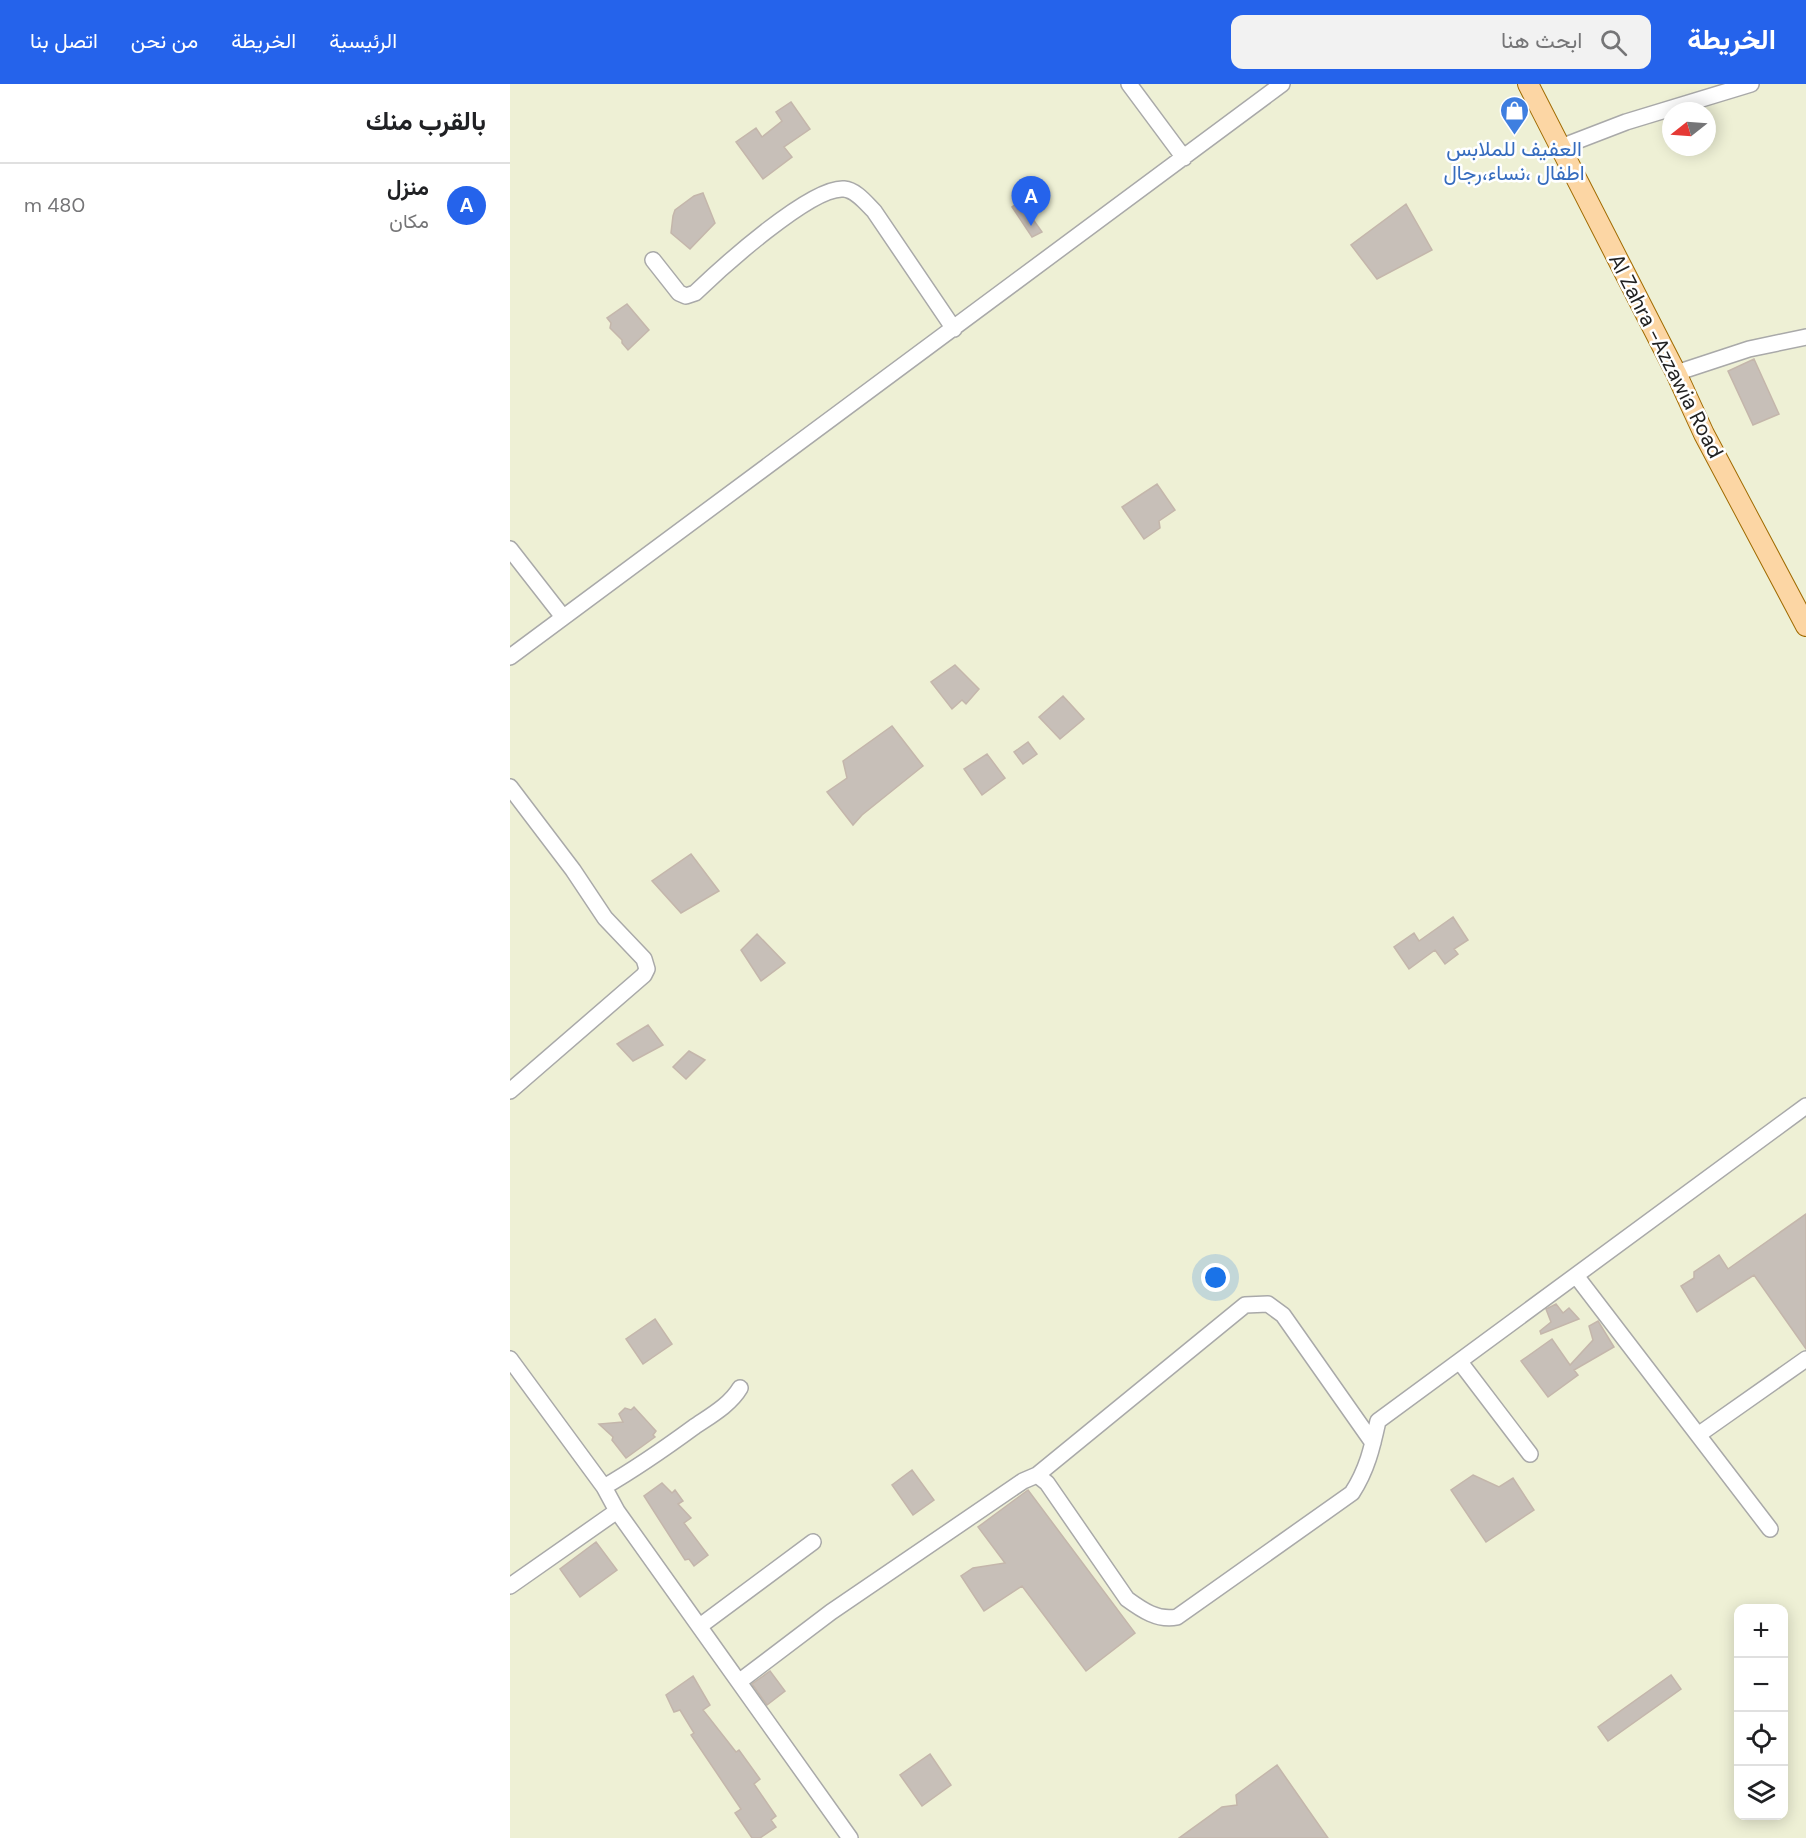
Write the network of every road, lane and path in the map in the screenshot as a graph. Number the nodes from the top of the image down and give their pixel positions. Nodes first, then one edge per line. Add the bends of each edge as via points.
1 (1129, 84) edge
2 (1282, 84) edge
3 (1528, 84) edge
4 (1751, 84) edge
5 (1561, 147) junction
6 (1184, 158) junction
7 (653, 260) dead end
8 (954, 328) junction
9 (1806, 337) edge
10 (1676, 374) junction
11 (510, 549) edge
12 (563, 617) junction
13 (1806, 625) edge
14 (510, 657) edge
15 (510, 787) edge
16 (510, 1091) edge
17 (1806, 1107) edge
18 (1576, 1277) junction
19 (510, 1359) edge
20 (1806, 1359) edge
21 (1460, 1362) junction
22 (740, 1388) dead end
23 (1698, 1435) junction
24 (1373, 1443) junction
25 (1530, 1454) dead end
26 (1036, 1476) junction
27 (604, 1487) junction
28 (617, 1511) junction
29 (1770, 1529) dead end
30 (813, 1542) dead end
31 (510, 1586) edge
32 (700, 1626) junction
33 (740, 1681) junction
34 (850, 1838) edge

1 - 6 street
2 - 6 street
3 - 5 main road, Al Zahra -Azzawia Road
4 - 5 street via 1626,122
5 - 10 main road, Al Zahra -Azzawia Road
6 - 8 street
7 - 8 street via 678,292 686,296 797,209 831,190 846,189 874,211
8 - 12 street
9 - 10 street via 1749,349
10 - 13 main road, Al Zahra -Azzawia Road
11 - 12 street
12 - 14 street
15 - 16 street via 604,918 644,959 647,969
17 - 18 street
18 - 21 street
18 - 23 street
19 - 27 street
20 - 23 street
21 - 24 street via 1378,1421
21 - 25 street
22 - 27 street via 734,1398 706,1419
23 - 29 street
24 - 26 street via 1283,1315 1268,1304 1245,1305
24 - 26 street via 1370,1460 1352,1493 1177,1617 1166,1620 1127,1599 1047,1483
26 - 33 street via 1023,1481 831,1612
27 - 28 street
28 - 31 street
28 - 32 street
30 - 32 street
32 - 33 street
33 - 34 street

